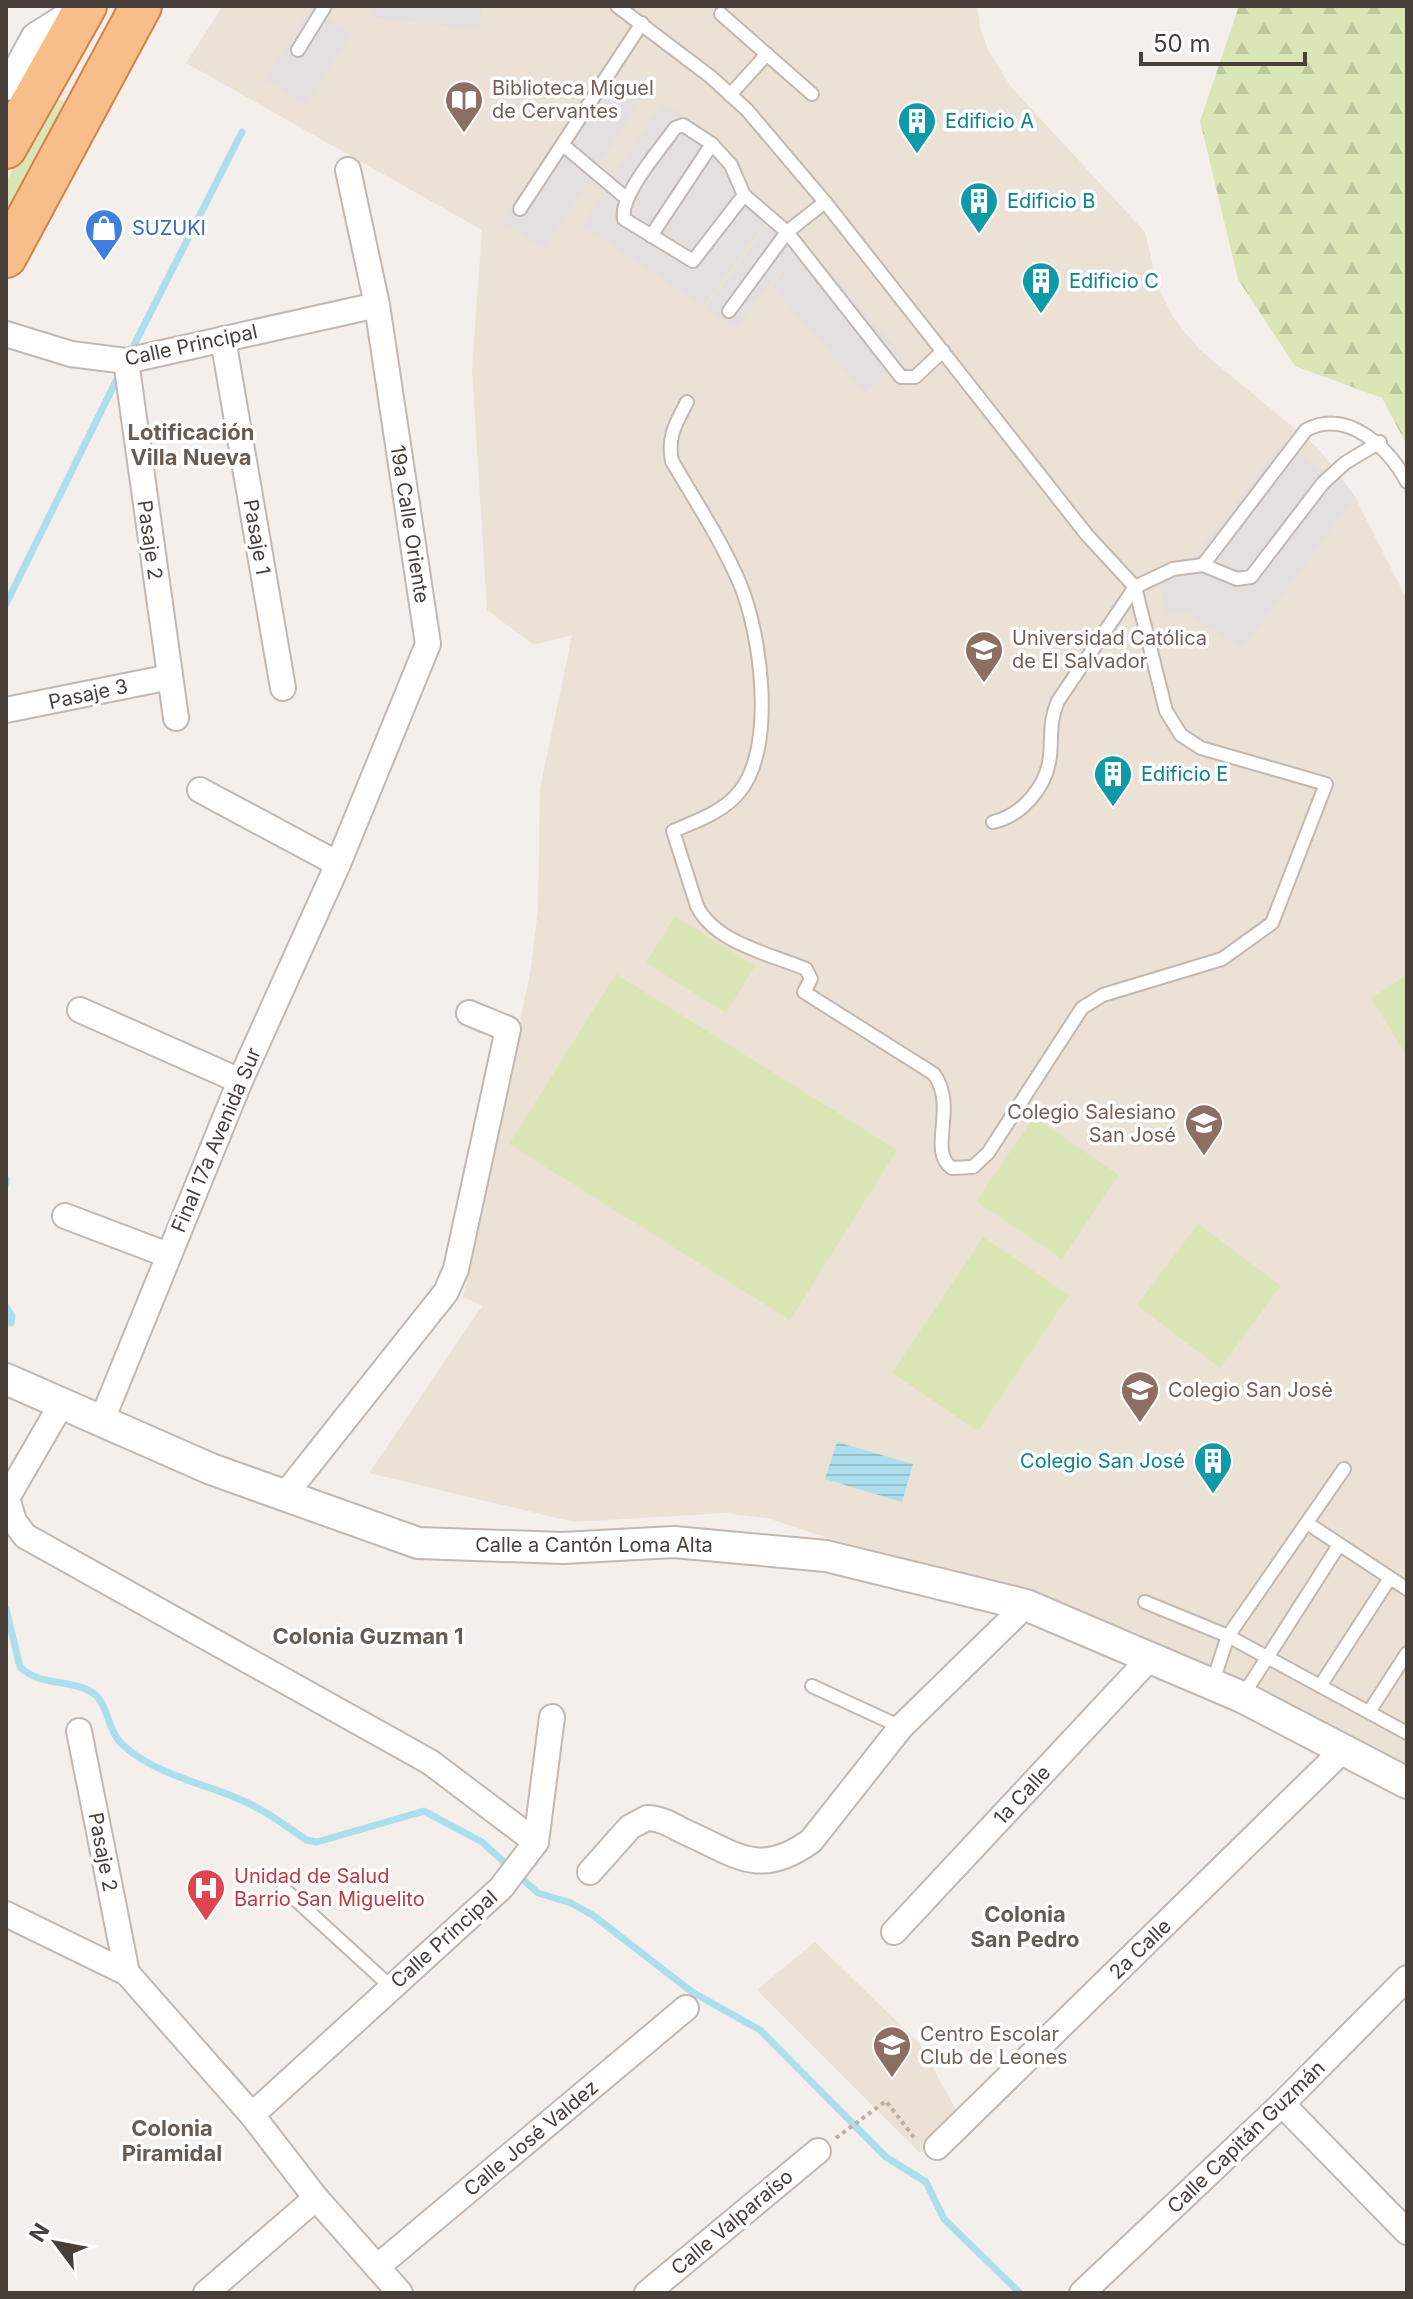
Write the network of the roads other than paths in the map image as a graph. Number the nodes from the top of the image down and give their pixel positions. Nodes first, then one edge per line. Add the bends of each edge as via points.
1 (133, 6) edge
2 (141, 6) edge
3 (325, 6) edge
4 (617, 6) edge
5 (79, 7) edge
6 (721, 14) dead end
7 (642, 23) junction
8 (298, 50) dead end
9 (767, 54) junction
10 (6, 88) edge
11 (812, 94) dead end
12 (730, 95) junction
13 (71, 134) junction
14 (712, 144) junction
15 (563, 145) junction
16 (6, 148) edge
17 (348, 170) dead end
18 (744, 195) junction
19 (626, 198) junction
20 (825, 202) junction
21 (520, 209) dead end
22 (787, 232) junction
23 (651, 236) junction
24 (6, 257) edge
25 (377, 305) junction
26 (729, 311) dead end
27 (6, 334) edge
28 (223, 339) junction
29 (943, 351) junction
30 (126, 361) junction
31 (687, 402) dead end
32 (1380, 442) junction
33 (1407, 482) edge
34 (1203, 565) junction
35 (1135, 587) junction
36 (170, 677) junction
37 (283, 688) dead end
38 (6, 710) edge
39 (176, 718) dead end
40 (200, 790) dead end
41 (993, 822) dead end
42 (338, 864) junction
43 (80, 1010) dead end
44 (469, 1013) dead end
45 (240, 1081) junction
46 (65, 1216) dead end
47 (168, 1255) junction
48 (6, 1379) edge
49 (62, 1403) junction
50 (102, 1420) junction
51 (1344, 1469) dead end
52 (284, 1496) junction
53 (1307, 1523) junction
54 (1339, 1545) junction
55 (1390, 1578) junction
56 (1407, 1589) edge
57 (1145, 1602) dead end
58 (1026, 1605) junction
59 (1228, 1636) junction
60 (1407, 1653) edge
61 (1265, 1656) junction
62 (1150, 1658) junction
63 (1212, 1684) junction
64 (812, 1686) dead end
65 (1320, 1686) junction
66 (1242, 1697) junction
67 (1369, 1712) junction
68 (552, 1717) dead end
69 (901, 1727) junction
70 (79, 1731) dead end
71 (1407, 1733) edge
72 (1342, 1751) junction
73 (1407, 1783) edge
74 (536, 1842) junction
75 (590, 1872) dead end
76 (283, 1888) dead end
77 (6, 1914) edge
78 (894, 1932) dead end
79 (127, 1973) junction
80 (1407, 1978) edge
81 (390, 1986) junction
82 (686, 2008) dead end
83 (1282, 2104) junction
84 (252, 2115) junction
85 (937, 2147) road end
86 (818, 2151) road end
87 (316, 2198) junction
88 (1407, 2232) edge
89 (377, 2267) junction
90 (206, 2293) edge
91 (400, 2293) edge
92 (647, 2293) edge
93 (1082, 2293) edge

1 - 13 highway
2 - 13 highway
3 - 8 lane
4 - 7 lane
5 - 10 street via 34,36
5 - 16 highway
6 - 9 lane
7 - 12 lane
7 - 15 lane
9 - 11 lane
9 - 12 lane
12 - 20 lane
13 - 24 highway
14 - 18 lane via 731,165
14 - 19 lane via 683,125 675,128
14 - 23 lane
15 - 19 lane
15 - 21 lane
17 - 25 street, 19a Calle Oriente
18 - 22 lane
18 - 23 lane via 696,260
19 - 23 lane via 624,219
20 - 22 lane
20 - 29 lane
22 - 26 lane
22 - 29 lane via 901,377 915,377
25 - 28 street, Calle Principal
25 - 42 street, 19a Calle Oriente via 428,644
27 - 30 street, Calle Principal via 58,351
28 - 30 street, Calle Principal
28 - 37 street, Pasaje 1
29 - 35 lane via 1087,535
30 - 36 street, Pasaje 2
31 - 35 lane via 671,432 672,461 741,587 759,666 763,718 756,761 740,792 715,812 673,831 697,906 719,932 806,969 811,979 804,992 934,1074 947,1112 939,1151 952,1168 973,1167 988,1153 1072,1019 1090,1001 1222,959 1272,923 1326,784 1185,740 1166,711
32 - 33 lane
32 - 34 lane via 1323,483 1251,577 1237,579
32 - 34 lane via 1336,422 1306,430
34 - 35 lane via 1173,569
35 - 41 lane via 1058,701 1050,719 1050,759 1025,808
36 - 38 street, Pasaje 3
36 - 39 street, Pasaje 2
40 - 42 street
42 - 45 street, Final 17a Avenida Sur
43 - 45 street
44 - 52 street via 508,1029 456,1269 433,1311
45 - 47 street, Final 17a Avenida Sur
46 - 47 street
47 - 50 street, Final 17a Avenida Sur
48 - 49 street, Calle a Cantón Loma Alta
49 - 50 street, Calle a Cantón Loma Alta
49 - 74 street via 7,1498 14,1521 34,1545 430,1762
50 - 52 street, Calle a Cantón Loma Alta
51 - 53 lane
52 - 58 street, Calle a Cantón Loma Alta via 418,1543 563,1548 674,1542 826,1556
53 - 54 lane
53 - 59 lane
54 - 55 lane
54 - 61 lane
55 - 56 lane
55 - 65 lane
57 - 59 lane
58 - 62 street, Calle a Cantón Loma Alta
58 - 69 street
59 - 61 lane
59 - 63 lane
60 - 67 lane
61 - 65 lane
61 - 66 lane
62 - 63 street, Calle a Cantón Loma Alta
62 - 78 street, 1a Calle
63 - 66 street, Calle a Cantón Loma Alta
64 - 69 lane
65 - 67 lane
66 - 72 street, Calle a Cantón Loma Alta
67 - 71 lane
68 - 74 street, Calle Principal
69 - 75 street via 811,1841 783,1860 745,1858 647,1818 630,1827
70 - 79 street, Pasaje 2
72 - 73 street, Calle a Cantón Loma Alta
72 - 85 street, 2a Calle
74 - 81 street, Calle Principal via 501,1888
76 - 81 lane
77 - 79 street
79 - 84 street
80 - 83 street, Calle Capitán Guzmán
81 - 84 street, Calle Principal
82 - 89 street, Calle José Valdez
83 - 88 street
83 - 93 street, Calle Capitán Guzmán
84 - 87 street
86 - 92 street, Calle Valparaíso
87 - 89 street
87 - 90 street
89 - 91 street

